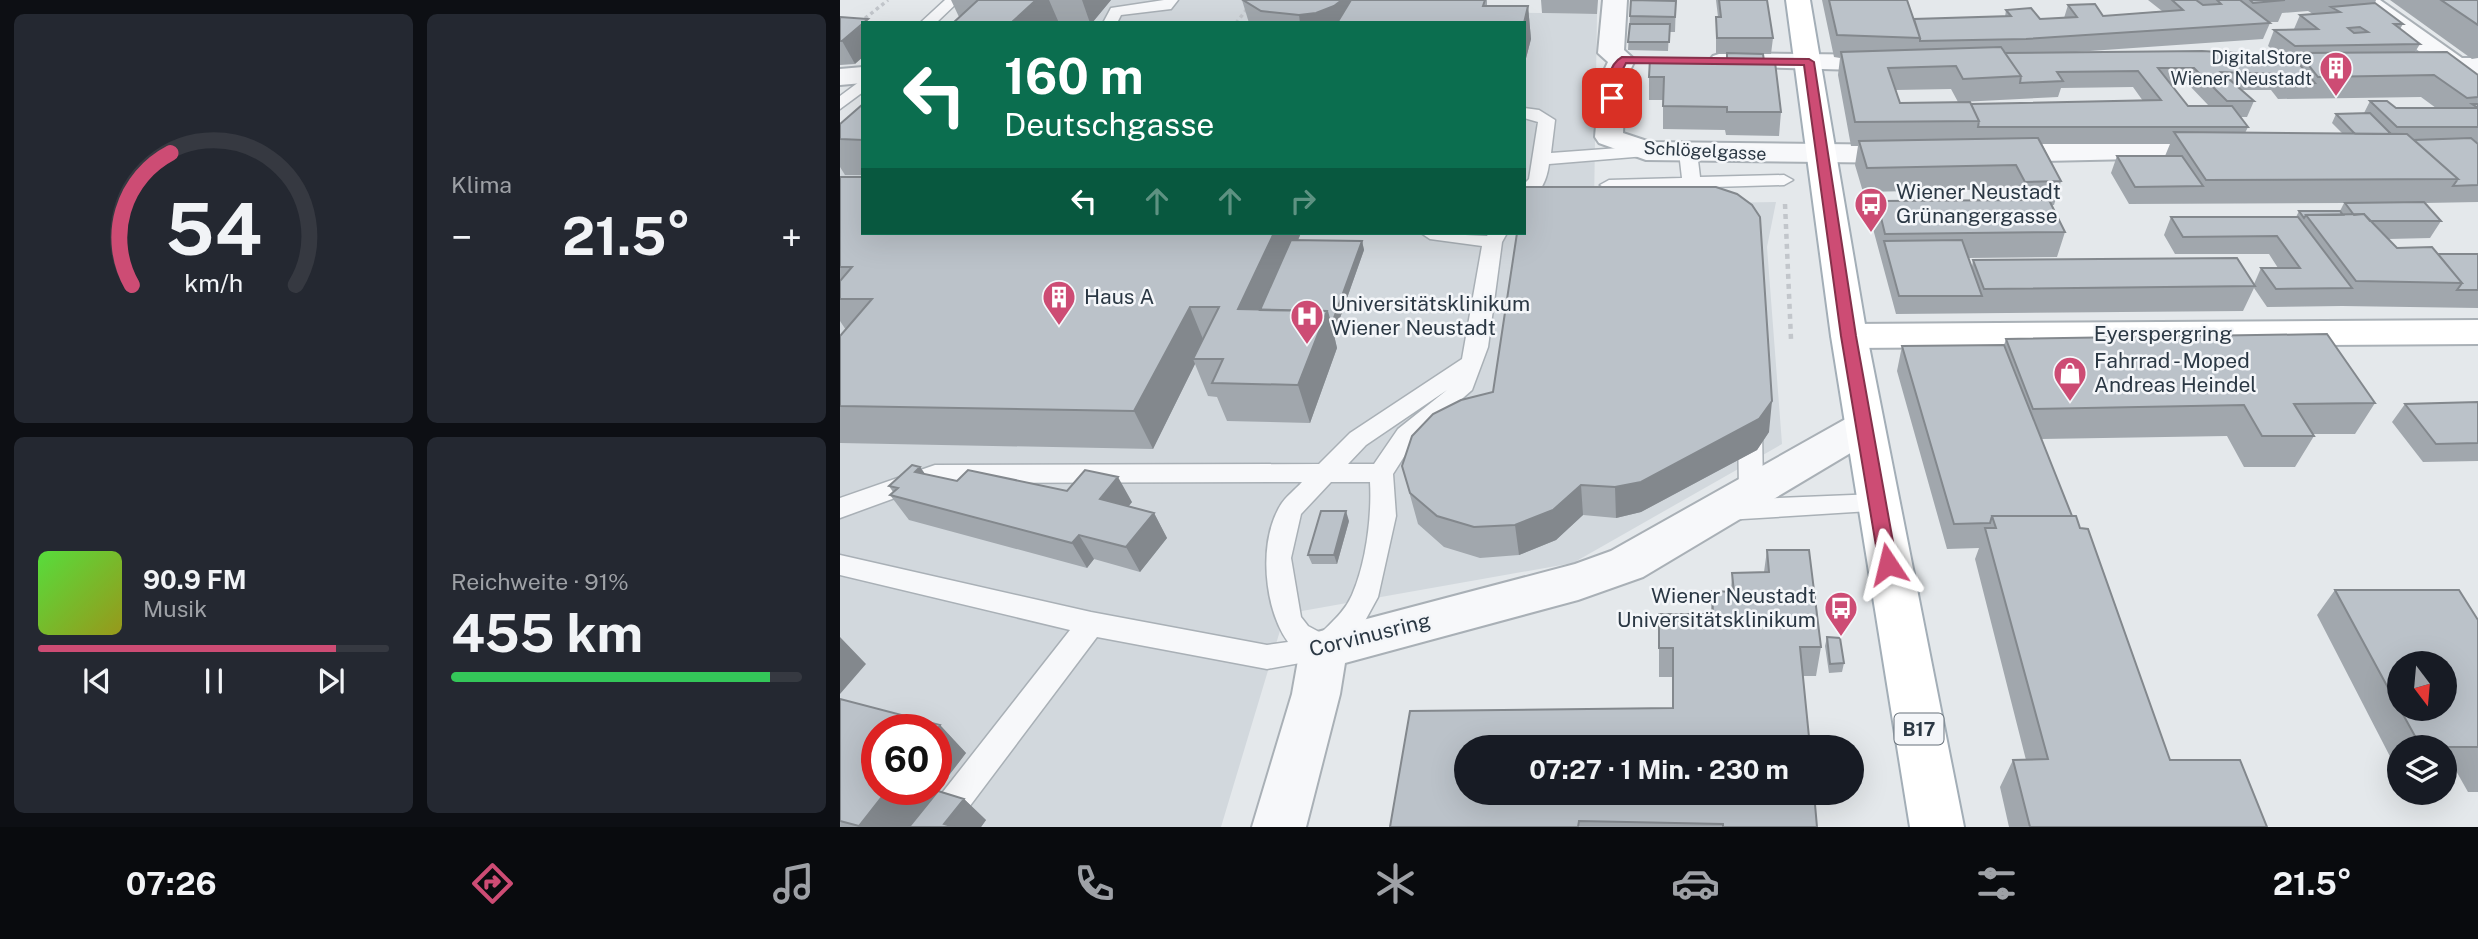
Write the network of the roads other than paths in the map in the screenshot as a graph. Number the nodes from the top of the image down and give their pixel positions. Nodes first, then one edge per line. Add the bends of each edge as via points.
1 (953, 0) edge
2 (1615, 0) edge
3 (1798, 0) edge
4 (2365, 0) edge
5 (1169, 3) edge
6 (1117, 11) edge
7 (929, 21) edge
8 (1159, 21) edge
9 (1700, 61) edge
10 (1809, 62) junction
11 (1919, 63) edge
12 (2390, 67) edge
13 (2471, 72) edge
14 (861, 75) edge
15 (840, 76) edge
16 (861, 86) edge
17 (840, 104) edge
18 (1526, 113) edge
19 (2241, 150) edge
20 (1646, 152) junction
21 (1688, 152) junction
22 (1822, 156) junction
23 (1541, 159) junction
24 (1784, 180) road end
25 (1692, 183) junction
26 (1609, 185) edge
27 (1526, 192) edge
28 (1462, 235) edge
29 (1495, 237) edge
30 (2478, 332) edge
31 (1849, 336) junction
32 (1469, 364) junction
33 (1865, 426) junction
34 (1749, 429) edge
35 (1327, 473) junction
36 (1381, 473) junction
37 (1735, 500) junction
38 (1878, 503) junction
39 (840, 508) edge
40 (840, 565) edge
41 (1091, 624) junction
42 (1323, 649) junction
43 (935, 827) edge
44 (1279, 827) edge
45 (1937, 827) edge

1 - 7 lane
2 - 20 street, Schlögelgasse via 1611,53 1635,60 1613,79 1609,137
3 - 10 main road, B17
4 - 13 street
5 - 6 lane
5 - 8 lane
9 - 10 street
10 - 11 street
10 - 22 main road, B17
12 - 13 street
14 - 15 street
16 - 17 lane
18 - 23 lane via 1547,120
19 - 22 street, Schlögelgasse
20 - 21 street, Schlögelgasse
20 - 23 lane
21 - 22 street, Schlögelgasse
21 - 25 lane
22 - 31 main road, B17
23 - 27 lane via 1538,180
24 - 25 lane
25 - 26 lane
28 - 29 lane
29 - 32 lane via 1477,347
30 - 31 main road, Eyerspergring
31 - 33 main road, B17
32 - 35 lane via 1358,439
32 - 36 lane via 1461,390 1406,435
33 - 37 street, Corvinusring
33 - 38 main road, B17
34 - 37 lane
35 - 36 lane
35 - 39 lane via 934,474
35 - 42 lane via 1290,510 1278,558 1288,620 1298,634
36 - 42 lane via 1384,516 1365,597 1350,622
37 - 38 lane
37 - 42 street, Corvinusring via 1627,564 1578,582
38 - 45 main road, B17
40 - 41 lane, Corvinusring
41 - 42 lane, Corvinusring via 1267,657
41 - 43 lane
42 - 44 street via 1316,694

